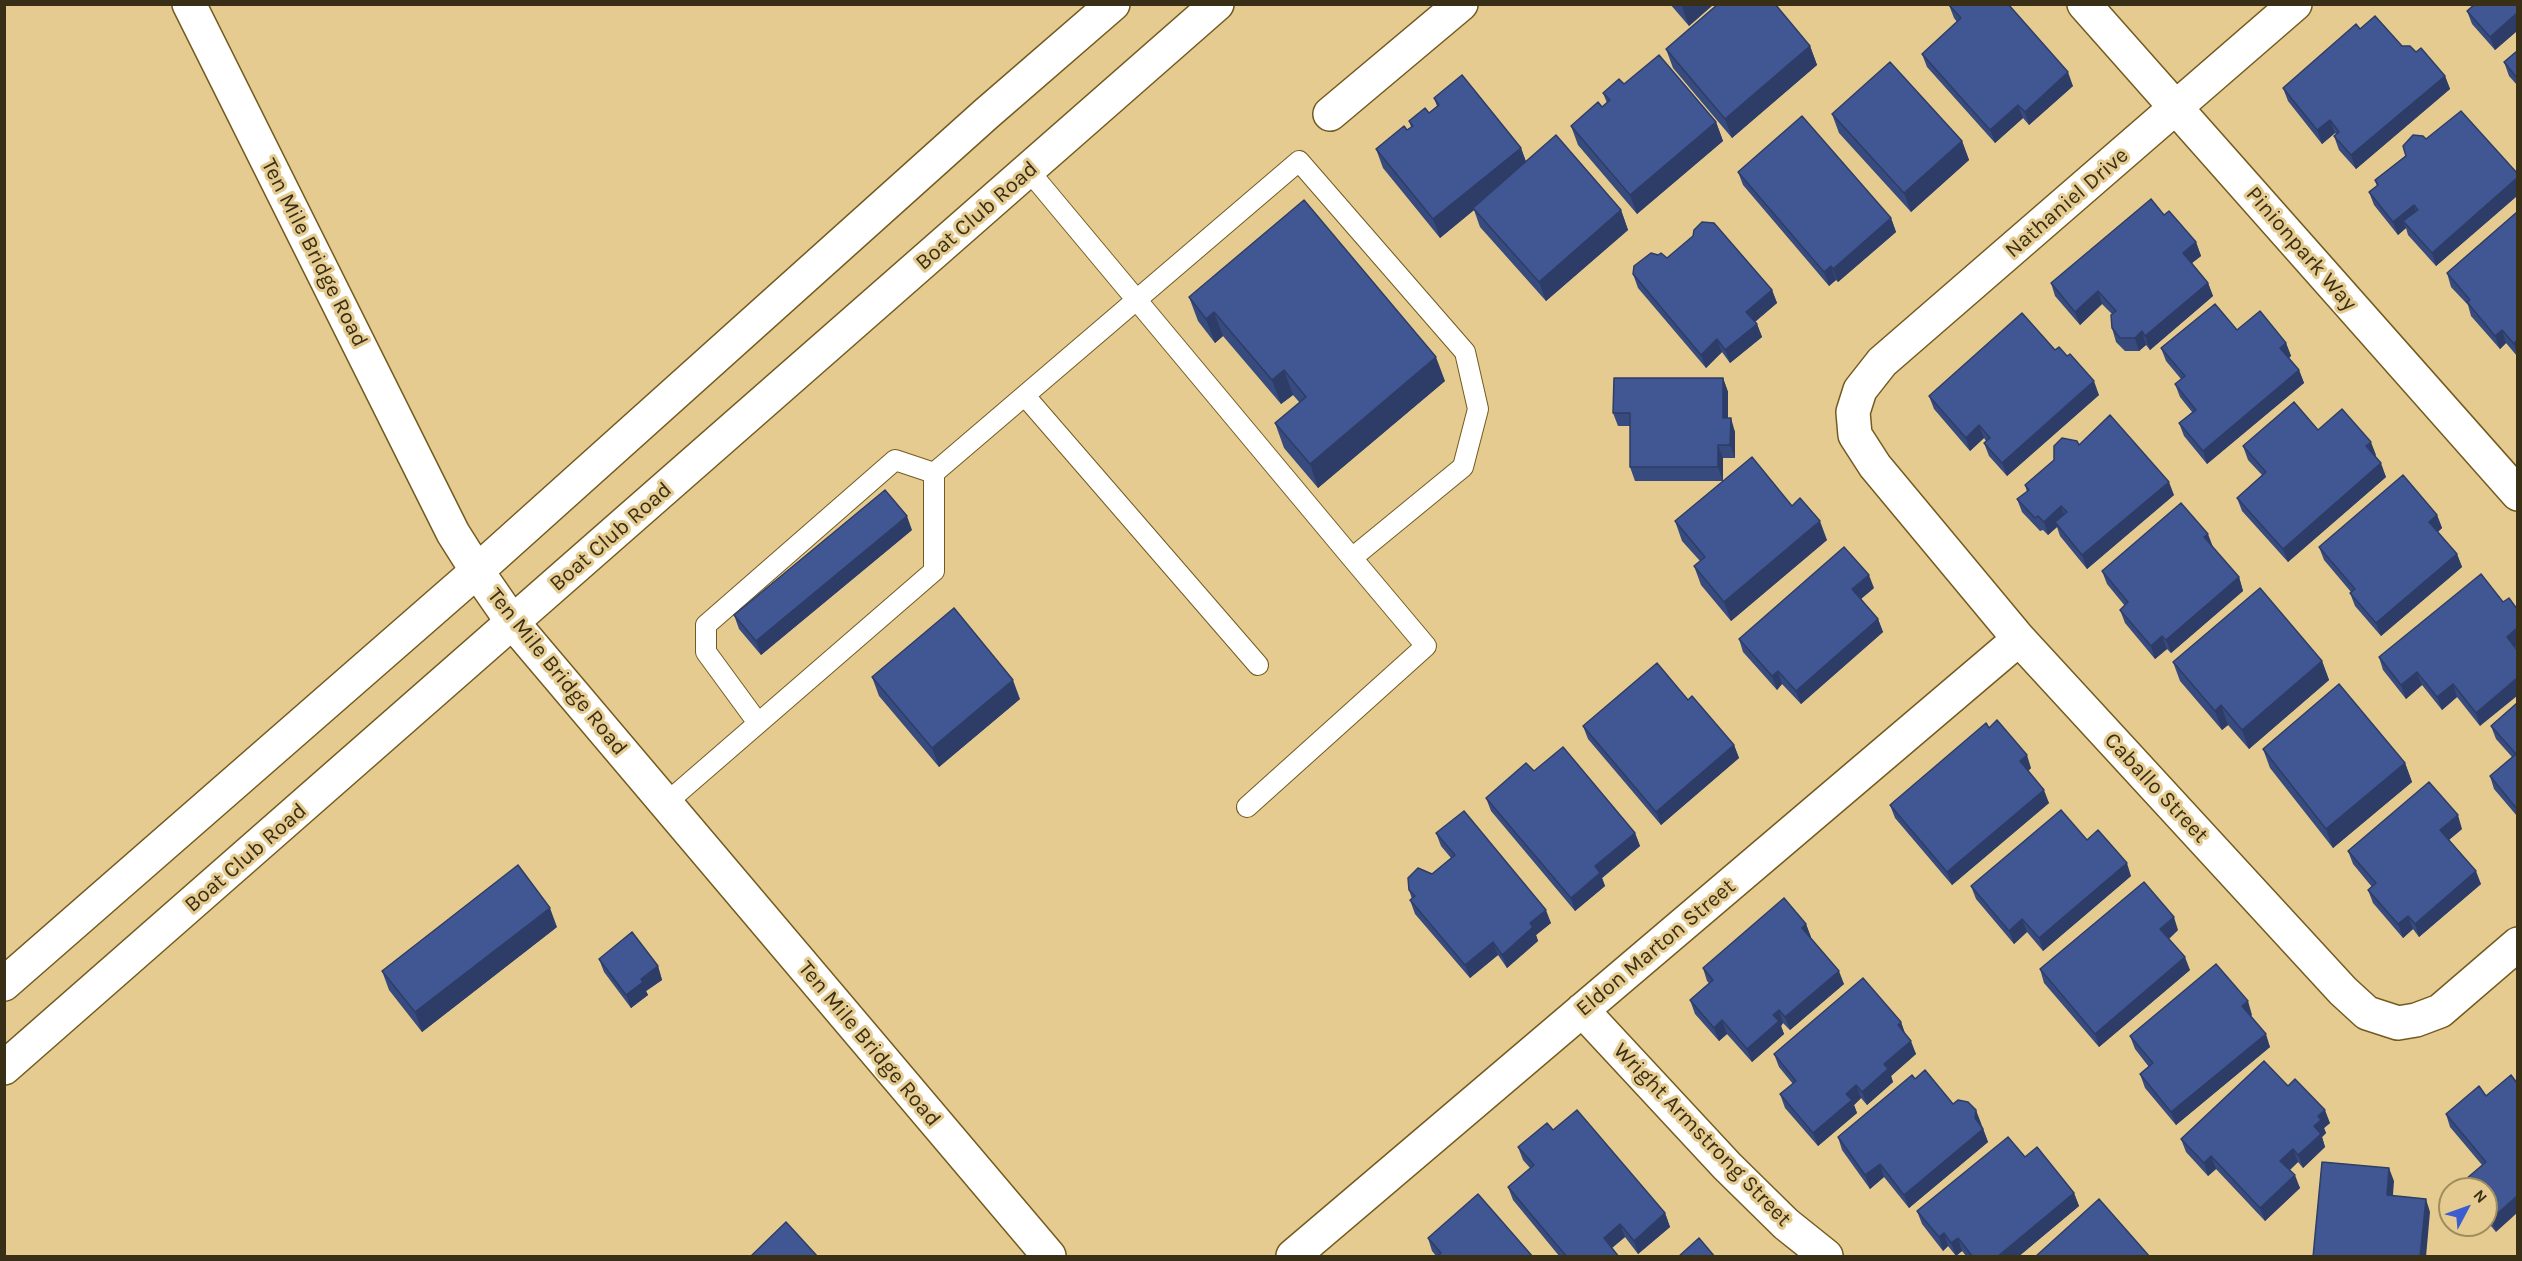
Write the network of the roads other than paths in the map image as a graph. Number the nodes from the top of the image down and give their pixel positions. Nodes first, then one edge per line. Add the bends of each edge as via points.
1 (189, 4) edge
2 (1113, 4) edge
3 (1217, 4) edge
4 (1461, 4) edge
5 (2084, 4) edge
6 (2295, 4) edge
7 (2176, 108) junction
8 (1330, 114) dead end
9 (1029, 171) junction
10 (1136, 302) junction
11 (1025, 396) junction
12 (1853, 412) joint
13 (934, 473) junction
14 (2517, 494) edge
15 (1352, 558) junction
16 (477, 571) junction
17 (513, 623) junction
18 (2019, 639) junction
19 (1258, 665) dead end
20 (758, 723) junction
21 (665, 804) junction
22 (1247, 807) dead end
23 (2517, 944) edge
24 (4, 984) edge
25 (1582, 1010) junction
26 (4, 1068) edge
27 (1049, 1257) edge
28 (1293, 1257) edge
29 (1826, 1257) edge

1 - 16 street, Ten Mile Bridge Road via 448,522
2 - 16 street
3 - 9 street, Boat Club Road
4 - 8 street
5 - 7 street, Pinionpark Way
6 - 7 street, Nathaniel Drive
7 - 12 street, Nathaniel Drive via 1881,362 1860,390
7 - 14 street, Pinionpark Way
9 - 10 lane
9 - 17 street, Boat Club Road
10 - 11 lane
10 - 15 lane
10 - 15 lane via 1299,161 1465,352 1478,409 1463,467
11 - 13 lane
11 - 19 lane
12 - 18 street, Caballo Street via 1855,435 1875,465
13 - 20 lane via 934,571
13 - 20 lane via 895,460 706,625 706,652
15 - 22 lane via 1426,646
16 - 17 street, Ten Mile Bridge Road
16 - 24 street
17 - 21 street, Ten Mile Bridge Road
17 - 26 street, Boat Club Road
18 - 23 street, Caballo Street via 2367,1013 2398,1023 2440,1011
18 - 25 street, Eldon Marton Street
20 - 21 lane
21 - 27 street, Ten Mile Bridge Road
25 - 28 street, Eldon Marton Street
25 - 29 street, Wright Armstrong Street via 1727,1166

